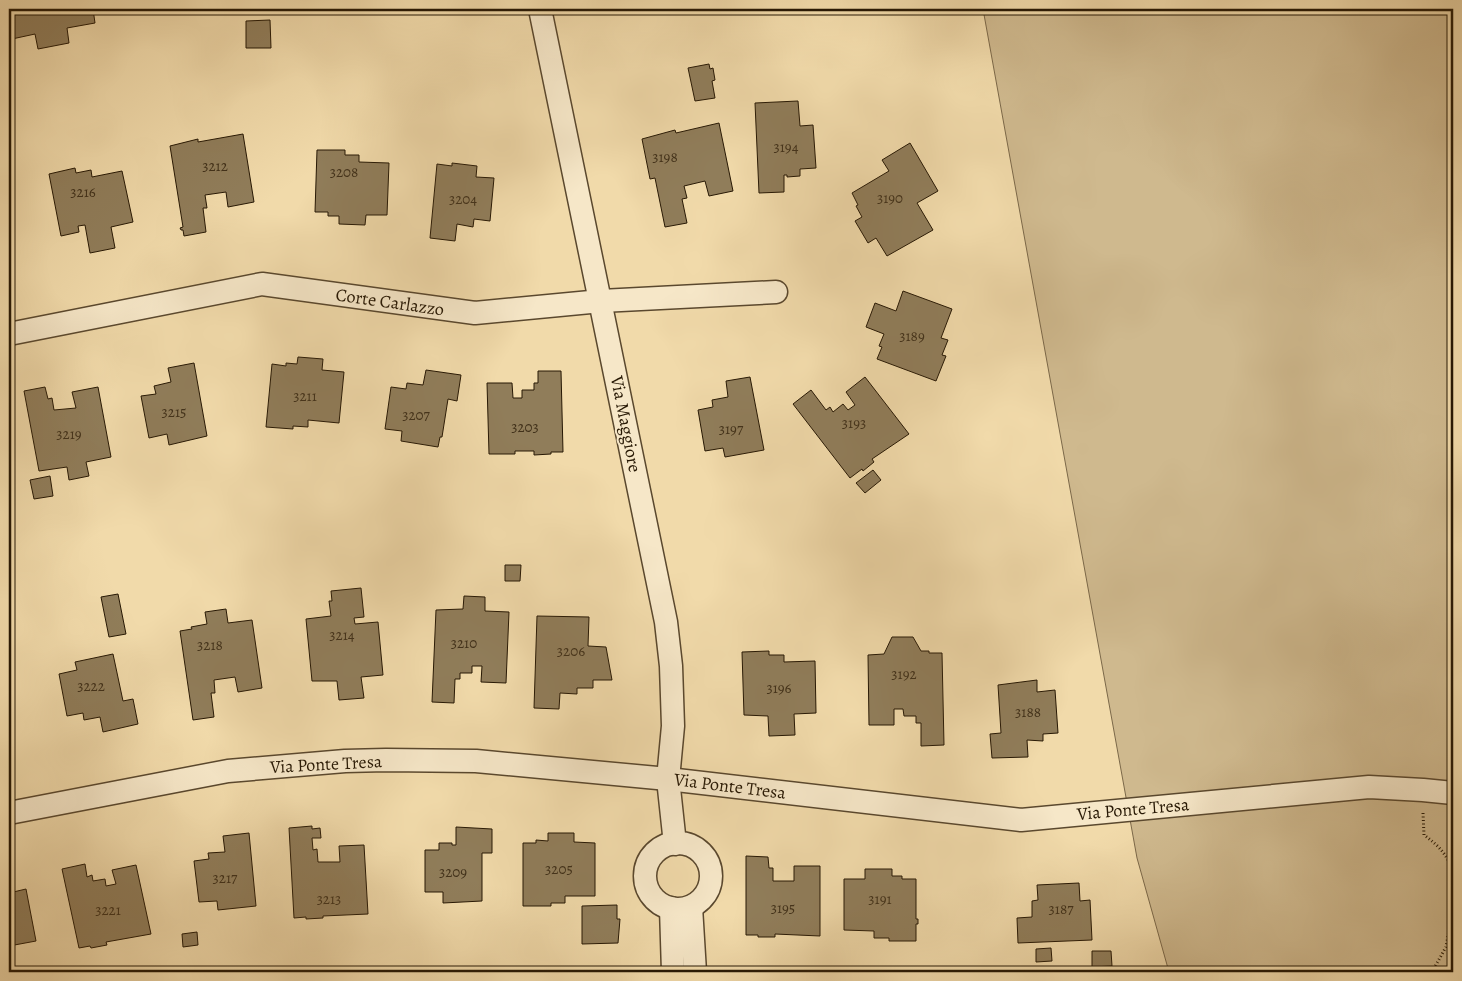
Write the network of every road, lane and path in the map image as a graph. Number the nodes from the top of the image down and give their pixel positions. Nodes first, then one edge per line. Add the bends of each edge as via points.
1 (540, 9) edge
2 (776, 292) dead end
3 (601, 300) junction
4 (9, 334) edge
5 (668, 779) junction
6 (1423, 790) junction
7 (1453, 793) edge
8 (9, 813) edge
9 (674, 844) junction
10 (1453, 872) edge
11 (681, 908) junction
12 (1453, 908) edge
13 (673, 972) edge
14 (695, 972) edge
15 (1432, 972) edge

1 - 3 street, Via Maggiore
2 - 3 street, Corte Carlazzo
3 - 4 street, Corte Carlazzo via 475,313 262,284
3 - 5 street, Via Maggiore via 666,622 673,726
5 - 6 street, Via Ponte Tresa via 1021,820 1369,787
5 - 8 street, Via Ponte Tresa via 476,761 345,761 228,771
5 - 9 street, Via Maggiore
6 - 7 street, Via Ponte Tresa
6 - 10 path via 1424,835 1445,853
9 - 11 street via 656,852 646,870 645,880 653,898 661,905
9 - 11 street via 695,848 706,859 711,873 710,883 700,901
11 - 13 street
11 - 14 street
12 - 15 path via 1446,947

